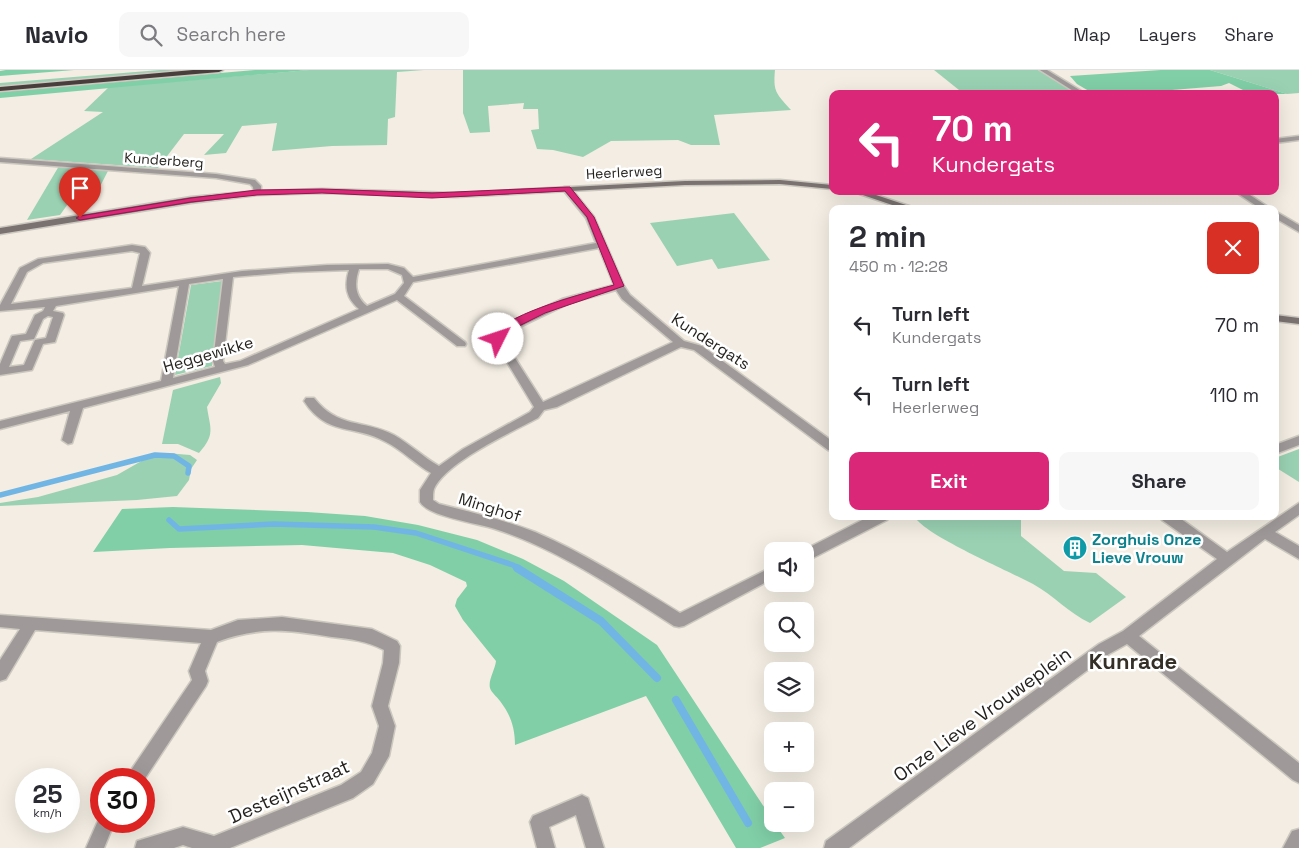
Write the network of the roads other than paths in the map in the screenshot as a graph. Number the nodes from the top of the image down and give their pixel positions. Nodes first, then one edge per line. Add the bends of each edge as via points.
1 (122, 70) edge
2 (219, 70) edge
3 (1046, 71) edge
4 (0, 81) edge
5 (0, 89) edge
6 (1077, 90) edge
7 (1299, 138) edge
8 (1279, 140) edge
9 (0, 160) edge
10 (829, 187) edge
11 (567, 189) junction
12 (257, 193) junction
13 (867, 195) edge
14 (1244, 195) edge
15 (901, 205) edge
16 (1260, 205) edge
17 (1279, 216) edge
18 (1299, 229) edge
19 (0, 231) edge
20 (601, 245) junction
21 (354, 267) junction
22 (228, 276) junction
23 (410, 280) junction
24 (185, 282) junction
25 (619, 286) junction
26 (136, 290) junction
27 (398, 296) junction
28 (3, 308) edge
29 (50, 308) junction
30 (367, 310) junction
31 (1279, 318) edge
32 (1299, 321) edge
33 (680, 343) junction
34 (461, 344) dead end
35 (222, 369) junction
36 (166, 383) junction
37 (310, 401) dead end
38 (78, 405) junction
39 (540, 407) junction
40 (0, 425) edge
41 (68, 440) dead end
42 (1299, 440) edge
43 (829, 445) edge
44 (1279, 448) edge
45 (439, 472) junction
46 (1299, 508) edge
47 (874, 520) edge
48 (1173, 520) edge
49 (1264, 532) junction
50 (814, 551) edge
51 (1299, 553) edge
52 (1227, 559) junction
53 (764, 577) edge
54 (0, 621) edge
55 (31, 624) junction
56 (1128, 636) junction
57 (211, 637) junction
58 (0, 674) edge
59 (141, 768) edge
60 (1299, 774) edge
61 (101, 833) edge
62 (1299, 838) edge
63 (95, 848) edge
64 (144, 848) edge
65 (546, 848) edge
66 (595, 848) edge
67 (833, 848) edge
68 (1292, 848) edge

1 - 4 highway
2 - 5 highway
3 - 6 street
7 - 8 street
9 - 12 street, Kunderberg via 216,176 252,182
10 - 11 main road, Heerlerweg via 729,183
11 - 12 main road, Heerlerweg via 432,195 322,191
11 - 20 street, Kundergats via 590,217
12 - 19 main road, Heerlerweg via 191,200
13 - 15 main road
14 - 16 street
17 - 18 street
20 - 23 street
20 - 25 street, Kundergats
21 - 22 street via 304,268
21 - 23 street via 397,268
21 - 30 street via 351,293
22 - 24 street
22 - 35 street via 218,360
23 - 27 street, Heggewikke
24 - 26 street
24 - 36 street
25 - 33 street, Kundergats via 626,297
25 - 39 street via 558,305 498,334
26 - 28 street via 145,252 132,248 31,265 23,270
26 - 29 street
27 - 30 street, Heggewikke
27 - 34 street
28 - 29 street
29 - 29 street via 39,316 30,337 16,338 2,372 28,368 39,342 51,340 60,315
30 - 35 street, Heggewikke via 244,364
31 - 32 main road
33 - 39 street, Minghof via 553,404
33 - 43 street, Kundergats via 698,348
35 - 36 street, Heggewikke
36 - 38 street, Heggewikke
37 - 45 street via 317,413 337,424 390,438 423,464
38 - 40 street, Heggewikke
38 - 41 street
39 - 45 street, Minghof via 534,416 460,455
42 - 44 street
45 - 53 street, Minghof via 425,495 430,506 505,527 550,545 679,621
46 - 49 street, Onze Lieve Vrouweplein
47 - 50 street
48 - 52 street
49 - 51 street
49 - 52 street, Onze Lieve Vrouweplein
52 - 56 street, Onze Lieve Vrouweplein
54 - 55 street, Desteijnstraat
55 - 57 street, Desteijnstraat
55 - 58 street
56 - 60 street
56 - 67 street, Onze Lieve Vrouweplein via 1104,649
57 - 59 street via 197,671 200,681
57 - 64 street, Desteijnstraat via 238,626 282,623 372,636 392,646 380,706 387,726 380,756 367,778 347,792 214,845 183,836
61 - 63 street
62 - 68 street
65 - 66 street via 539,822 582,804

